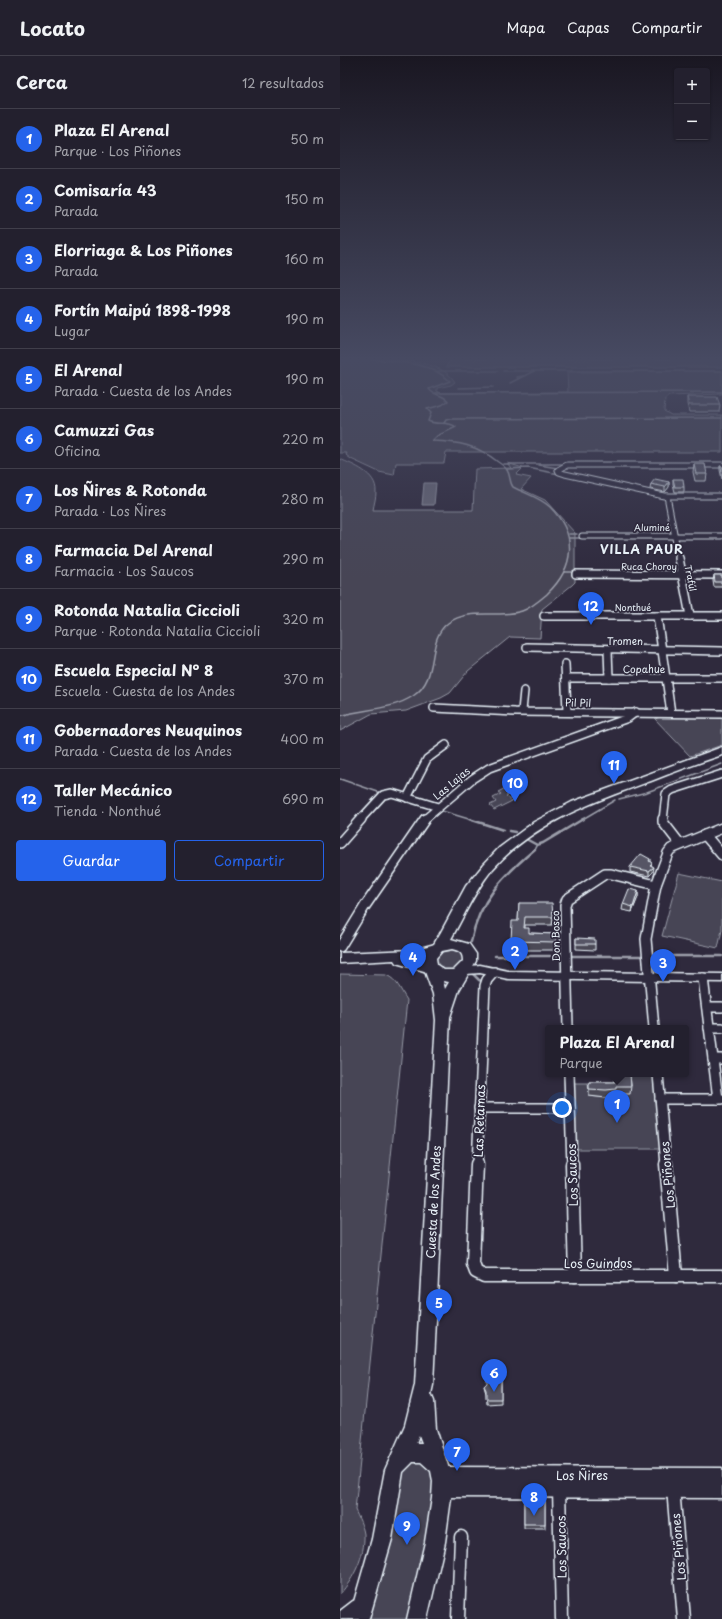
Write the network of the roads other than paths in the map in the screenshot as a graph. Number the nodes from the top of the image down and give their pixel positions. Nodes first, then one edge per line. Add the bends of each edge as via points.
1 (722, 465) edge
2 (667, 496) junction
3 (722, 496) edge
4 (582, 536) dead end
5 (674, 536) junction
6 (722, 536) edge
7 (576, 574) dead end
8 (682, 575) junction
9 (722, 575) edge
10 (544, 616) dead end
11 (657, 616) junction
12 (690, 616) junction
13 (722, 616) edge
14 (527, 647) dead end
15 (608, 650) junction
16 (662, 650) junction
17 (722, 651) edge
18 (565, 664) dead end
19 (566, 678) junction
20 (609, 678) junction
21 (666, 678) junction
22 (722, 678) edge
23 (524, 691) dead end
24 (434, 708) dead end
25 (522, 711) junction
26 (567, 711) junction
27 (636, 712) junction
28 (671, 713) junction
29 (722, 714) edge
30 (446, 745) dead end
31 (722, 751) edge
32 (722, 774) edge
33 (407, 798) junction
34 (438, 808) junction
35 (722, 828) edge
36 (705, 834) junction
37 (340, 843) edge
38 (680, 844) junction
39 (722, 855) edge
40 (656, 885) junction
41 (460, 909) junction
42 (340, 947) edge
43 (437, 948) junction
44 (467, 950) junction
45 (390, 957) junction
46 (340, 958) edge
47 (432, 970) junction
48 (464, 971) junction
49 (494, 972) junction
50 (567, 976) junction
51 (649, 978) junction
52 (703, 978) junction
53 (722, 978) edge
54 (707, 1007) junction
55 (722, 1007) edge
56 (443, 1020) junction
57 (568, 1025) edge
58 (654, 1025) edge
59 (709, 1028) junction
60 (722, 1028) edge
61 (718, 1059) edge
62 (569, 1077) edge
63 (658, 1077) edge
64 (660, 1099) junction
65 (720, 1099) edge
66 (479, 1108) junction
67 (570, 1108) junction
68 (476, 1272) joint
69 (575, 1276) junction
70 (676, 1276) junction
71 (722, 1276) edge
72 (424, 1385) junction
73 (396, 1466) junction
74 (722, 1476) edge
75 (442, 1478) junction
76 (559, 1483) junction
77 (673, 1483) junction
78 (722, 1490) edge
79 (461, 1537) dead end
80 (366, 1597) junction
81 (345, 1619) edge
82 (359, 1619) edge
83 (417, 1619) edge
84 (458, 1619) edge
85 (562, 1619) edge
86 (684, 1619) edge

1 - 2 street via 570,465 559,469 559,472 565,474
2 - 3 street
2 - 5 street, Trafúl
4 - 5 street, Aluminé
5 - 6 street, Aluminé
5 - 8 street, Trafúl
7 - 8 street, Ruca Choroy
8 - 9 street, Ruca Choroy
8 - 12 street, Trafúl
10 - 11 street, Nonthué
11 - 12 street, Nonthué
11 - 16 street
12 - 13 street, Nonthué
14 - 15 street, Tromen
15 - 16 street, Tromen
15 - 20 street
16 - 17 street, Tromen
16 - 21 street
18 - 19 street
19 - 20 street, Copahue
19 - 26 street
20 - 21 street, Copahue
21 - 22 street, Copahue
21 - 28 street
23 - 25 street
24 - 25 street, Pil Pil
25 - 26 street, Pil Pil
26 - 27 street, Pil Pil
27 - 28 street, Pil Pil
27 - 34 street, Las Lajas via 626,719 489,768
28 - 29 street, Pil Pil
30 - 33 street via 427,759
31 - 41 main road via 592,798 538,824 494,860
32 - 38 street via 666,794 663,822
33 - 34 street
33 - 37 street via 390,792 384,794
34 - 42 street, Las Lajas via 421,825
35 - 36 street
36 - 38 street
36 - 39 street
38 - 40 street via 669,851
40 - 50 street, Don Bosco via 608,873 568,897 565,905
40 - 51 street via 646,939
41 - 43 main road
41 - 44 main road via 459,934
43 - 44 main road via 452,944
43 - 45 main road via 417,955
43 - 47 main road via 429,958
44 - 48 main road via 471,960
44 - 49 street
45 - 46 main road
45 - 47 main road
47 - 48 main road via 440,975 449,976
47 - 56 main road, Cuesta de los Andes via 440,993
48 - 49 street via 480,969
48 - 56 main road, Cuesta de los Andes via 450,995
49 - 50 street via 508,976
49 - 66 street, Las Retamas via 485,984
50 - 51 street
50 - 57 street
51 - 52 street
51 - 58 street
52 - 53 street
52 - 54 street
54 - 55 street
54 - 59 street
56 - 72 main road, Cuesta de los Andes
59 - 60 street
59 - 61 street
61 - 65 street
62 - 67 street, Los Saucos
63 - 64 street, Los Piñones
64 - 65 street
64 - 70 street, Los Piñones
66 - 67 street
66 - 68 street, Las Retamas via 473,1264
67 - 69 street, Los Saucos
68 - 69 street, Los Guindos via 484,1276
69 - 70 street, Los Guindos
70 - 71 street, Los Guindos
72 - 73 main road, Cuesta de los Andes via 414,1426
72 - 75 main road, Cuesta de los Andes via 427,1430
73 - 75 main road via 410,1453 421,1452 434,1460
73 - 80 main road, Cuesta de los Andes via 382,1539
74 - 77 street, Los Ñires
75 - 76 street, Los Ñires
75 - 83 main road via 435,1539
76 - 77 street, Los Ñires
76 - 85 street, Los Saucos
77 - 78 street, Los Ñires
77 - 86 street, Los Piñones
79 - 84 street
80 - 81 main road via 354,1613
80 - 82 main road, Cuesta de los Andes

